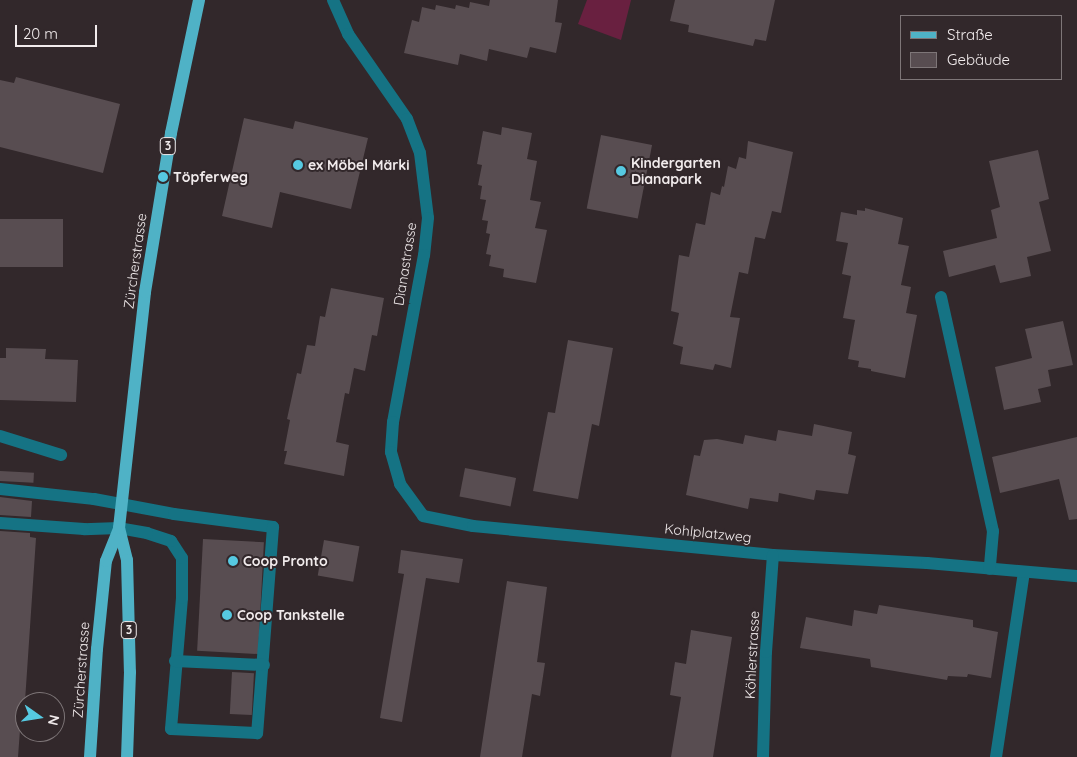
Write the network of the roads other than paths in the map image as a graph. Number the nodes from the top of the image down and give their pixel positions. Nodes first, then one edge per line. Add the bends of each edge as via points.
1 (199, 0) edge
2 (333, 0) edge
3 (941, 297) dead end
4 (0, 436) edge
5 (61, 455) dead end
6 (0, 489) edge
7 (121, 503) junction
8 (422, 516) joint
9 (0, 523) edge
10 (119, 528) junction
11 (773, 555) junction
12 (990, 569) junction
13 (1024, 572) junction
14 (1077, 576) edge
15 (175, 661) junction
16 (264, 665) junction
17 (90, 757) edge
18 (126, 757) edge
19 (762, 757) edge
20 (996, 757) edge

1 - 7 main road, Zürcherstrasse / 3 via 163,177 145,292
2 - 8 street, Dianastrasse via 348,34 407,119 420,153 428,218 393,422 391,452 400,484
3 - 12 street via 994,531
4 - 5 street
6 - 7 street
7 - 10 main road, Zürcherstrasse / 3
7 - 16 street via 174,514 273,527
8 - 11 street, Kohlplatzweg via 473,526
9 - 10 street
10 - 15 street via 171,541 182,558 182,598
10 - 17 main road, Zürcherstrasse / 3 via 106,561 96,649
10 - 18 main road, Zürcherstrasse / 3 via 127,560 130,672
11 - 12 street, Kohlplatzweg
11 - 19 street, Köhlerstrasse
12 - 13 street, Kohlplatzweg
13 - 14 street, Kohlplatzweg
13 - 20 street
15 - 16 street
15 - 16 street via 171,729 181,730 258,733

